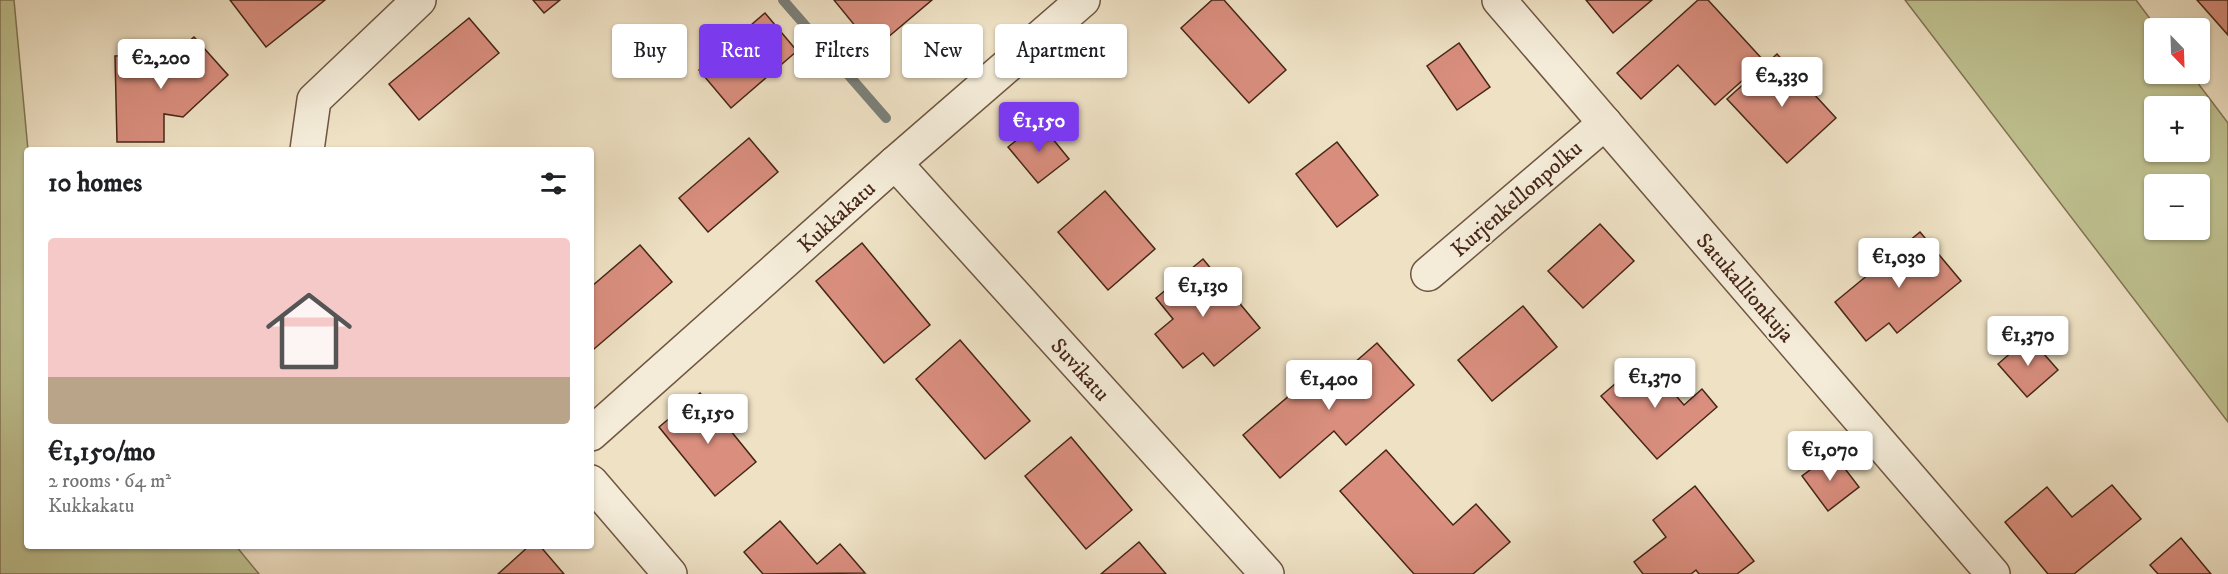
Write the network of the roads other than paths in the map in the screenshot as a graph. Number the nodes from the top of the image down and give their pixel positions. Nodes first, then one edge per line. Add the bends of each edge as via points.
1 (419, 0) edge
2 (1083, 0) edge
3 (1499, 0) edge
4 (1605, 123) junction
5 (307, 147) edge
6 (895, 163) junction
7 (1428, 274) dead end
8 (594, 431) edge
9 (594, 485) edge
10 (670, 574) edge
11 (1267, 574) edge
12 (1993, 574) edge

1 - 5 street via 314,100
2 - 6 street, Kukkakatu
3 - 4 street, Satukallionkuja
4 - 7 street, Kurjenkellonpolku
4 - 12 street, Satukallionkuja
6 - 8 street, Kukkakatu
6 - 11 street, Suvikatu
9 - 10 street

